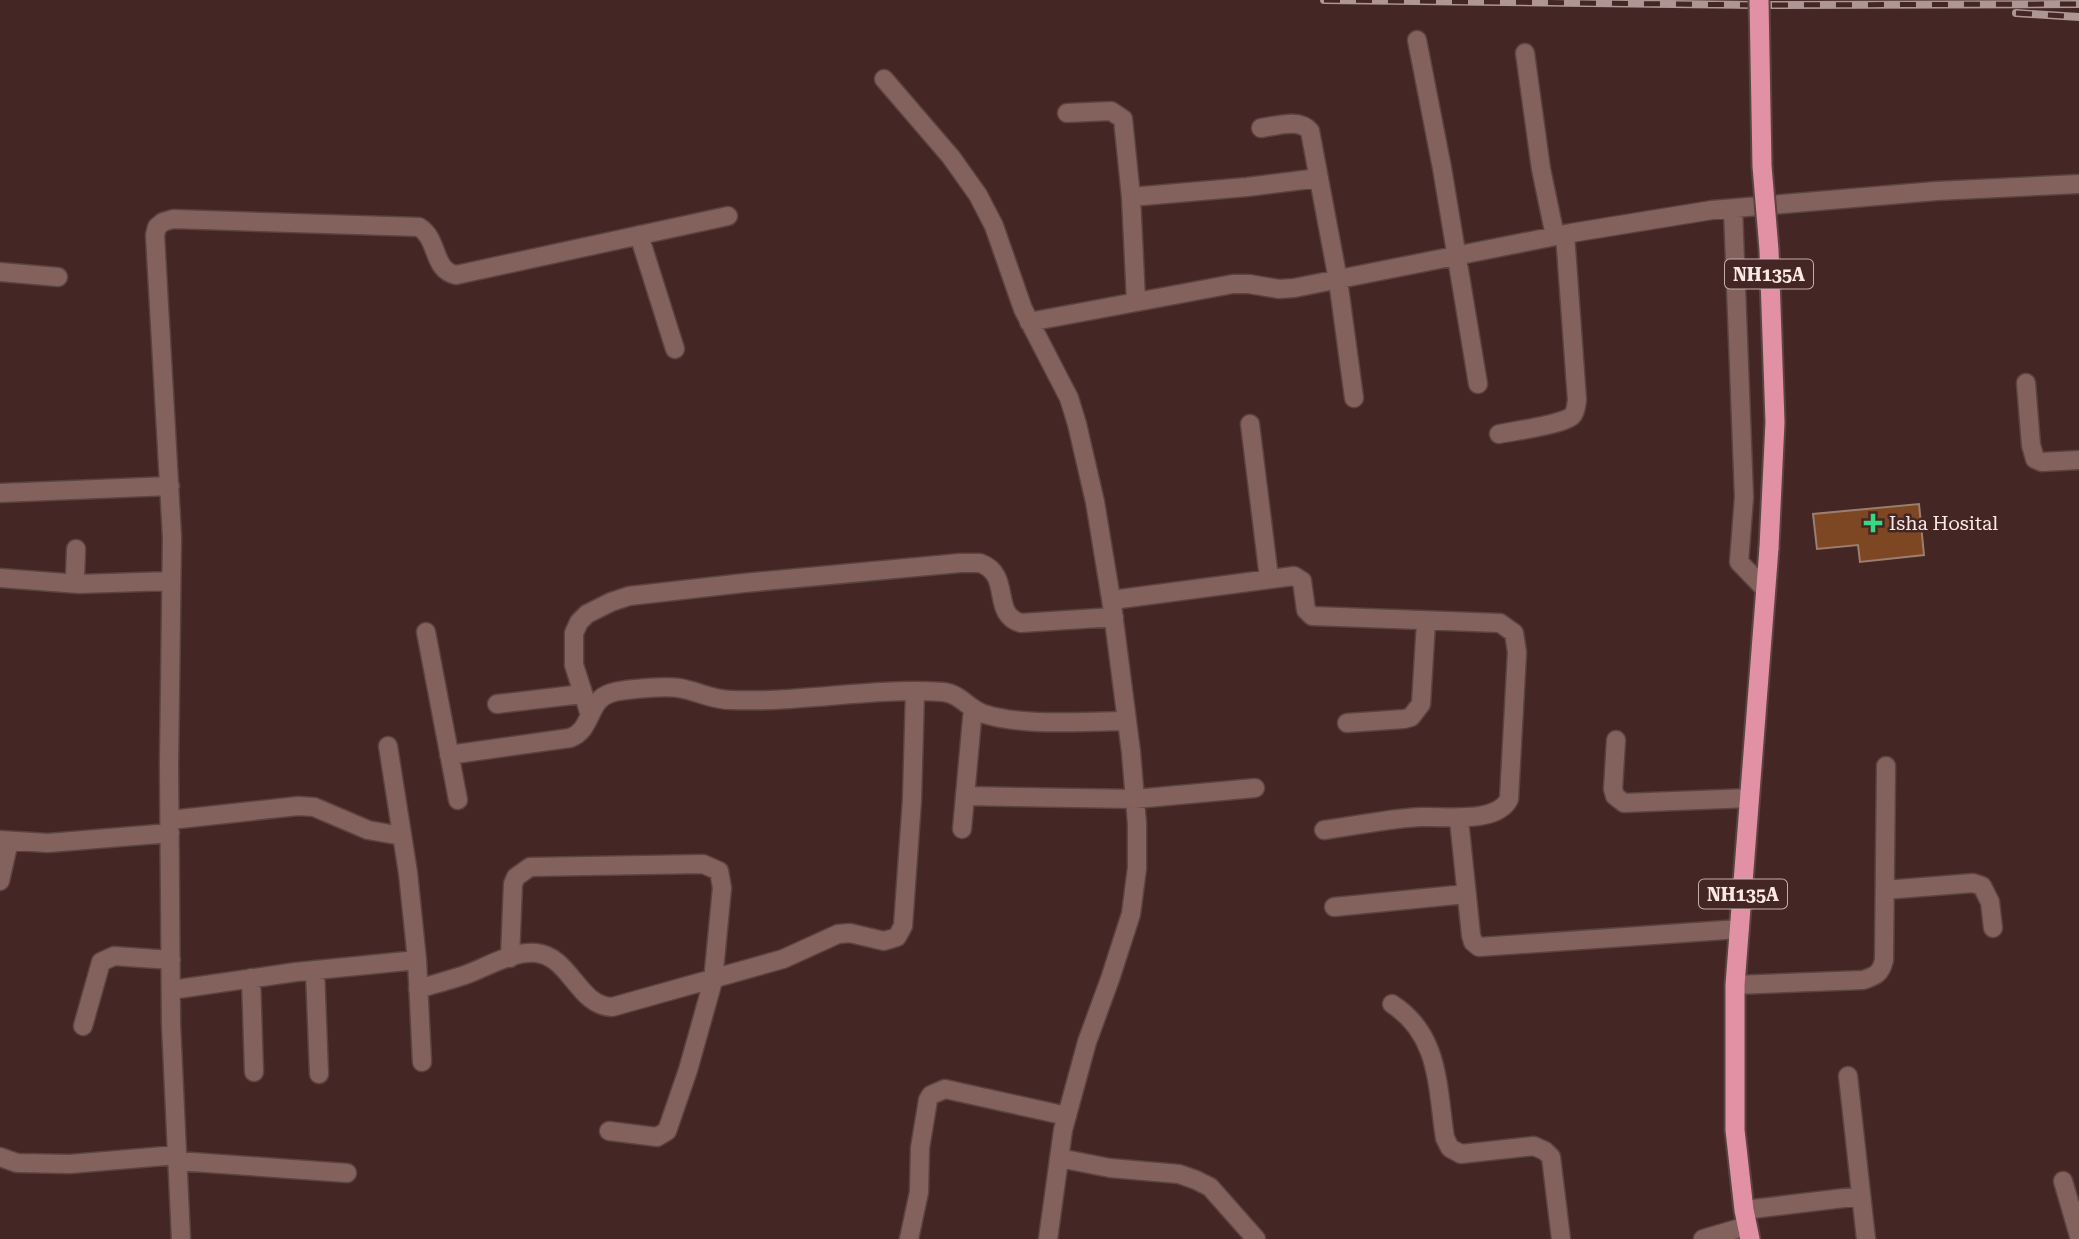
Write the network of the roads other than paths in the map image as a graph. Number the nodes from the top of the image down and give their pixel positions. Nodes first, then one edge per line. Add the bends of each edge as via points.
1 (1759, 0) edge
2 (1417, 40) dead end
3 (1525, 53) dead end
4 (884, 79) dead end
5 (1067, 113) dead end
6 (1261, 128) dead end
7 (1319, 178) junction
8 (2079, 184) edge
9 (1131, 197) junction
10 (1733, 209) junction
11 (728, 216) dead end
12 (639, 235) junction
13 (1560, 235) junction
14 (1456, 257) junction
15 (0, 272) edge
16 (58, 277) dead end
17 (1338, 280) junction
18 (1136, 301) junction
19 (1029, 322) junction
20 (675, 349) dead end
21 (2025, 383) dead end
22 (1478, 384) dead end
23 (1354, 398) dead end
24 (1250, 424) dead end
25 (1499, 434) dead end
26 (2079, 460) edge
27 (170, 486) junction
28 (0, 493) edge
29 (76, 549) dead end
30 (0, 578) edge
31 (1269, 578) junction
32 (172, 581) junction
33 (79, 584) junction
34 (1766, 590) junction
35 (1113, 609) junction
36 (1426, 622) junction
37 (426, 632) dead end
38 (915, 692) junction
39 (582, 694) junction
40 (497, 704) dead end
41 (973, 708) junction
42 (590, 715) junction
43 (1127, 721) junction
44 (1347, 723) dead end
45 (1616, 740) dead end
46 (388, 746) dead end
47 (449, 755) junction
48 (1886, 766) dead end
49 (1255, 788) dead end
50 (965, 796) junction
51 (1750, 798) junction
52 (1135, 799) junction
53 (458, 800) dead end
54 (1459, 820) junction
55 (170, 826) junction
56 (962, 829) dead end
57 (1324, 830) dead end
58 (402, 836) junction
59 (4, 841) edge
60 (0, 881) edge
61 (1885, 890) junction
62 (1466, 894) junction
63 (1334, 907) dead end
64 (1993, 928) dead end
65 (1740, 929) junction
66 (510, 958) junction
67 (172, 960) junction
68 (417, 960) junction
69 (316, 970) junction
70 (251, 978) junction
71 (713, 981) junction
72 (1735, 985) junction
73 (418, 989) junction
74 (171, 990) junction
75 (1391, 1004) dead end
76 (83, 1026) dead end
77 (422, 1062) dead end
78 (254, 1072) dead end
79 (319, 1074) dead end
80 (1848, 1076) dead end
81 (1067, 1116) junction
82 (609, 1131) dead end
83 (0, 1157) edge
84 (177, 1158) junction
85 (1059, 1158) junction
86 (347, 1173) dead end
87 (2063, 1181) dead end
88 (1861, 1196) junction
89 (1747, 1225) edge
90 (2079, 1236) edge
91 (181, 1239) edge
92 (909, 1239) edge
93 (1048, 1239) edge
94 (1256, 1239) edge
95 (1562, 1239) edge
96 (1703, 1239) edge
97 (1867, 1239) edge

1 - 34 highway, NH135A, bridge via 1775,422
2 - 14 street
3 - 13 street via 1541,169
4 - 19 street via 978,195
5 - 9 street via 1111,111 1123,119
6 - 7 street via 1306,125
7 - 9 street
7 - 17 street
8 - 10 street
9 - 18 street
10 - 13 street
10 - 34 street via 1744,497 1739,562
11 - 12 street
12 - 20 street
12 - 27 street via 456,275 442,268 432,239 419,227 163,222 155,235 155,259
13 - 14 street
13 - 25 street via 1575,411 1561,421
14 - 17 street
14 - 22 street
15 - 16 street
17 - 18 street via 1279,289 1233,284
17 - 23 street
18 - 19 street
19 - 35 street via 1069,398 1077,424
21 - 26 street via 2035,459
24 - 31 street
27 - 28 street
27 - 32 street
29 - 33 street
30 - 33 street
31 - 35 street
31 - 36 street via 1298,577 1304,586 1306,610 1312,616
32 - 33 street
32 - 55 street
34 - 51 highway, NH135A
35 - 39 street via 1013,620 1004,607 995,572 980,563 960,562 629,596 579,622 573,643
35 - 43 street
36 - 44 street via 1417,711 1404,719
36 - 54 street via 1500,624 1514,633 1517,642 1509,799 1501,808
37 - 47 street
38 - 41 street via 956,694
38 - 42 street via 733,701 668,688 611,692 601,697
38 - 71 street via 912,800 897,937 884,941 838,934 797,954
39 - 40 street
39 - 42 street
41 - 43 street via 1002,718
41 - 50 street
42 - 47 street via 583,731 570,738
43 - 52 street
45 - 51 street via 1613,789 1624,803
46 - 58 street
47 - 53 street
48 - 61 street
49 - 52 street
50 - 52 street
50 - 56 street
51 - 65 highway, NH135A
52 - 81 street via 1137,868 1130,914
54 - 57 street via 1422,817
54 - 62 street
55 - 58 street via 298,806 314,807 368,830
55 - 59 street via 48,843
55 - 67 street
58 - 68 street
59 - 60 street
61 - 64 street via 1982,886 1990,902
61 - 72 street via 1884,960 1875,977
62 - 63 street
62 - 65 street via 1471,935 1479,947
65 - 72 highway, NH135A
66 - 71 street via 538,953 550,958 600,1007
66 - 71 street via 510,898 523,870 703,864 719,871 722,888
66 - 73 street
67 - 74 street
67 - 76 street via 114,956 101,962
68 - 69 street
68 - 73 street
69 - 70 street
69 - 79 street
70 - 74 street
70 - 78 street
71 - 82 street via 667,1131 657,1137
72 - 89 highway, NH135A via 1735,1130
73 - 77 street
74 - 84 street
75 - 95 street via 1413,1020 1429,1049 1450,1148 1461,1154 1534,1146 1551,1157
80 - 88 street
81 - 85 street
81 - 92 street via 945,1090 930,1095
83 - 84 street via 17,1163 70,1164
84 - 86 street
84 - 91 street
85 - 93 street
85 - 94 street via 1196,1180 1210,1187
87 - 90 street
88 - 89 street
88 - 97 street
89 - 96 street

